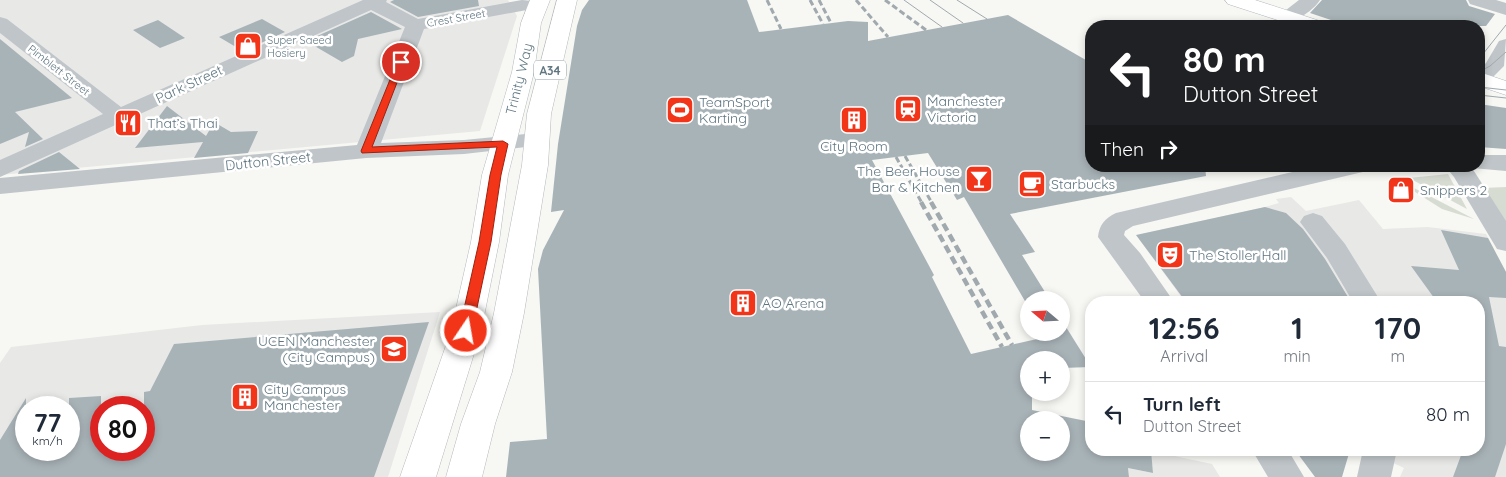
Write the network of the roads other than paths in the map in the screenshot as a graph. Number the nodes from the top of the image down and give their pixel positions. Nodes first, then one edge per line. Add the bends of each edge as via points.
1 (567, 0) edge
2 (1235, 0) edge
3 (1311, 0) edge
4 (1477, 0) edge
5 (375, 2) edge
6 (529, 7) edge
7 (1506, 9) edge
8 (1287, 17) junction
9 (1297, 20) edge
10 (0, 23) edge
11 (416, 25) junction
12 (1506, 45) edge
13 (1485, 74) edge
14 (1485, 81) edge
15 (1506, 88) edge
16 (119, 116) junction
17 (536, 140) junction
18 (503, 144) junction
19 (366, 151) junction
20 (1485, 162) edge
21 (1506, 163) edge
22 (0, 169) edge
23 (1326, 172) edge
24 (1463, 172) edge
25 (0, 186) edge
26 (1312, 222) dead end
27 (485, 242) junction
28 (1506, 242) edge
29 (1156, 296) edge
30 (1363, 296) edge
31 (1273, 456) edge
32 (1379, 456) edge
33 (418, 477) edge
34 (464, 477) edge
35 (1287, 477) edge
36 (1374, 477) edge

1 - 17 main road, Trinity Way / A34 via 539,114
2 - 8 main road
3 - 8 street
4 - 7 street
5 - 11 street
5 - 16 street, Park Street
6 - 11 street, Crest Street
6 - 18 main road, Trinity Way / A34 via 523,72
8 - 9 main road
10 - 16 street, Pimblett Street
11 - 19 street
12 - 13 street via 1494,66
14 - 15 main road
16 - 22 street, Park Street
17 - 18 street, Dutton Street
17 - 27 main road via 523,151 516,164 505,214
17 - 34 main road, Trinity Way / A34 via 535,165 509,313 496,372
18 - 19 street, Dutton Street
18 - 27 main road, Trinity Way / A34
19 - 25 street, Dutton Street
20 - 21 street
23 - 29 street via 1114,224 1111,237
24 - 28 street
26 - 30 street via 1336,251
27 - 33 main road, Trinity Way / A34 via 466,331
31 - 35 street
32 - 36 street

